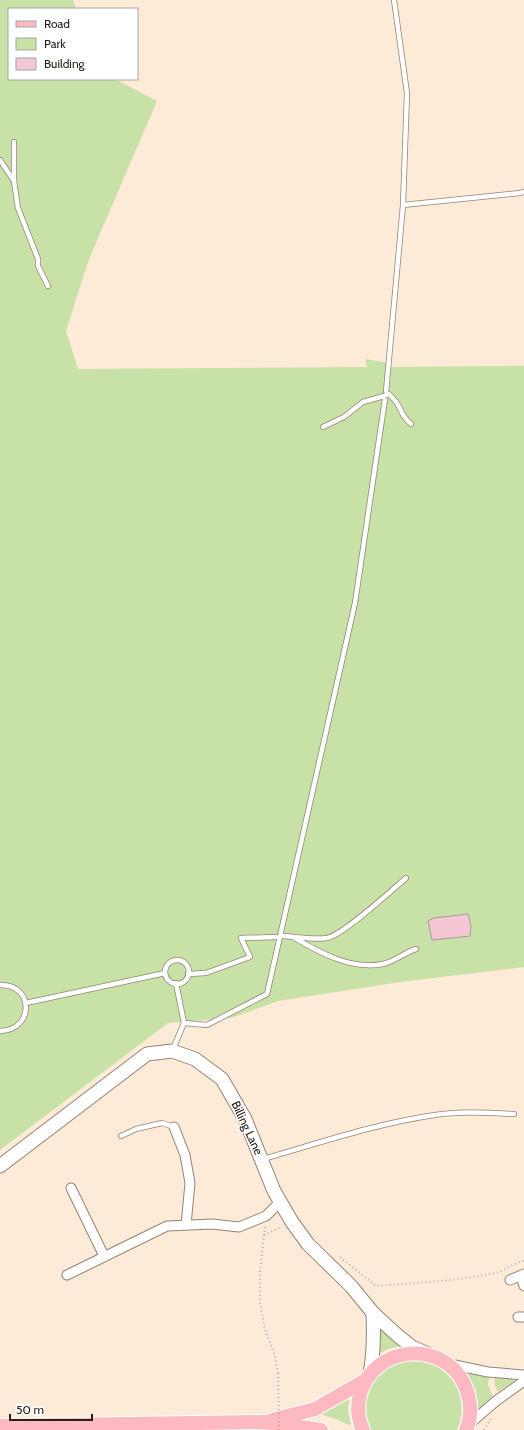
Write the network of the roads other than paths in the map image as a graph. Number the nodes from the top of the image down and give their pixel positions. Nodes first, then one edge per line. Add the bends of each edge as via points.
1 (394, 0) edge
2 (14, 142) dead end
3 (0, 160) edge
4 (14, 181) junction
5 (524, 192) edge
6 (403, 205) junction
7 (48, 286) dead end
8 (411, 424) dead end
9 (323, 428) dead end
10 (406, 878) dead end
11 (284, 936) dead end
12 (276, 937) dead end
13 (291, 937) junction
14 (416, 949) dead end
15 (165, 973) junction
16 (188, 974) junction
17 (176, 983) junction
18 (0, 985) edge
19 (26, 1003) junction
20 (184, 1023) junction
21 (0, 1031) edge
22 (172, 1051) junction
23 (514, 1114) dead end
24 (174, 1127) joint
25 (121, 1136) dead end
26 (262, 1160) junction
27 (0, 1166) edge
28 (71, 1188) dead end
29 (280, 1202) junction
30 (186, 1225) junction
31 (104, 1256) junction
32 (67, 1275) dead end
33 (522, 1275) edge
34 (510, 1280) dead end
35 (524, 1286) edge
36 (373, 1313) junction
37 (430, 1355) junction
38 (446, 1363) junction
39 (524, 1375) edge
40 (368, 1377) junction
41 (524, 1381) edge
42 (264, 1422) junction
43 (0, 1426) edge
44 (466, 1428) edge
45 (321, 1430) edge
46 (363, 1430) edge

1 - 6 lane via 407,93
2 - 4 lane
3 - 4 lane
4 - 7 lane via 18,208 38,259 38,266
5 - 6 lane
6 - 20 lane via 386,392 355,603 267,994 206,1025
8 - 9 lane via 403,417 398,404 389,394 363,402 344,417
10 - 13 lane via 329,938
11 - 13 lane
12 - 16 lane via 241,938 250,957 206,973
13 - 14 lane via 341,961 358,965 382,964
15 - 16 lane via 167,965 177,960 187,966
15 - 17 lane via 168,980
15 - 19 lane
16 - 17 lane via 184,981
17 - 20 lane
18 - 19 lane via 6,984 19,990
19 - 21 lane via 20,1024 7,1031
20 - 22 lane
22 - 26 street, Billing Lane via 195,1059 222,1079 245,1118
22 - 27 street, Billing Lane via 147,1054
23 - 26 lane via 435,1114 382,1125
24 - 25 lane via 162,1123 136,1129
24 - 30 street via 185,1155 190,1183
26 - 29 street, Billing Lane
28 - 31 street
29 - 30 street via 266,1216 239,1227
29 - 36 street, Billing Lane via 308,1244 351,1286
30 - 31 street via 167,1226
31 - 32 street
33 - 34 street
33 - 35 street
36 - 37 street, Billing Lane via 412,1347
36 - 40 street via 374,1357
37 - 38 main road
37 - 40 main road via 413,1353 397,1356 382,1363
38 - 39 street via 488,1372
38 - 44 main road via 459,1375 467,1391 470,1409
40 - 42 main road via 315,1409
40 - 46 main road via 362,1389 358,1408
41 - 44 street via 496,1401
42 - 43 main road
42 - 45 main road

